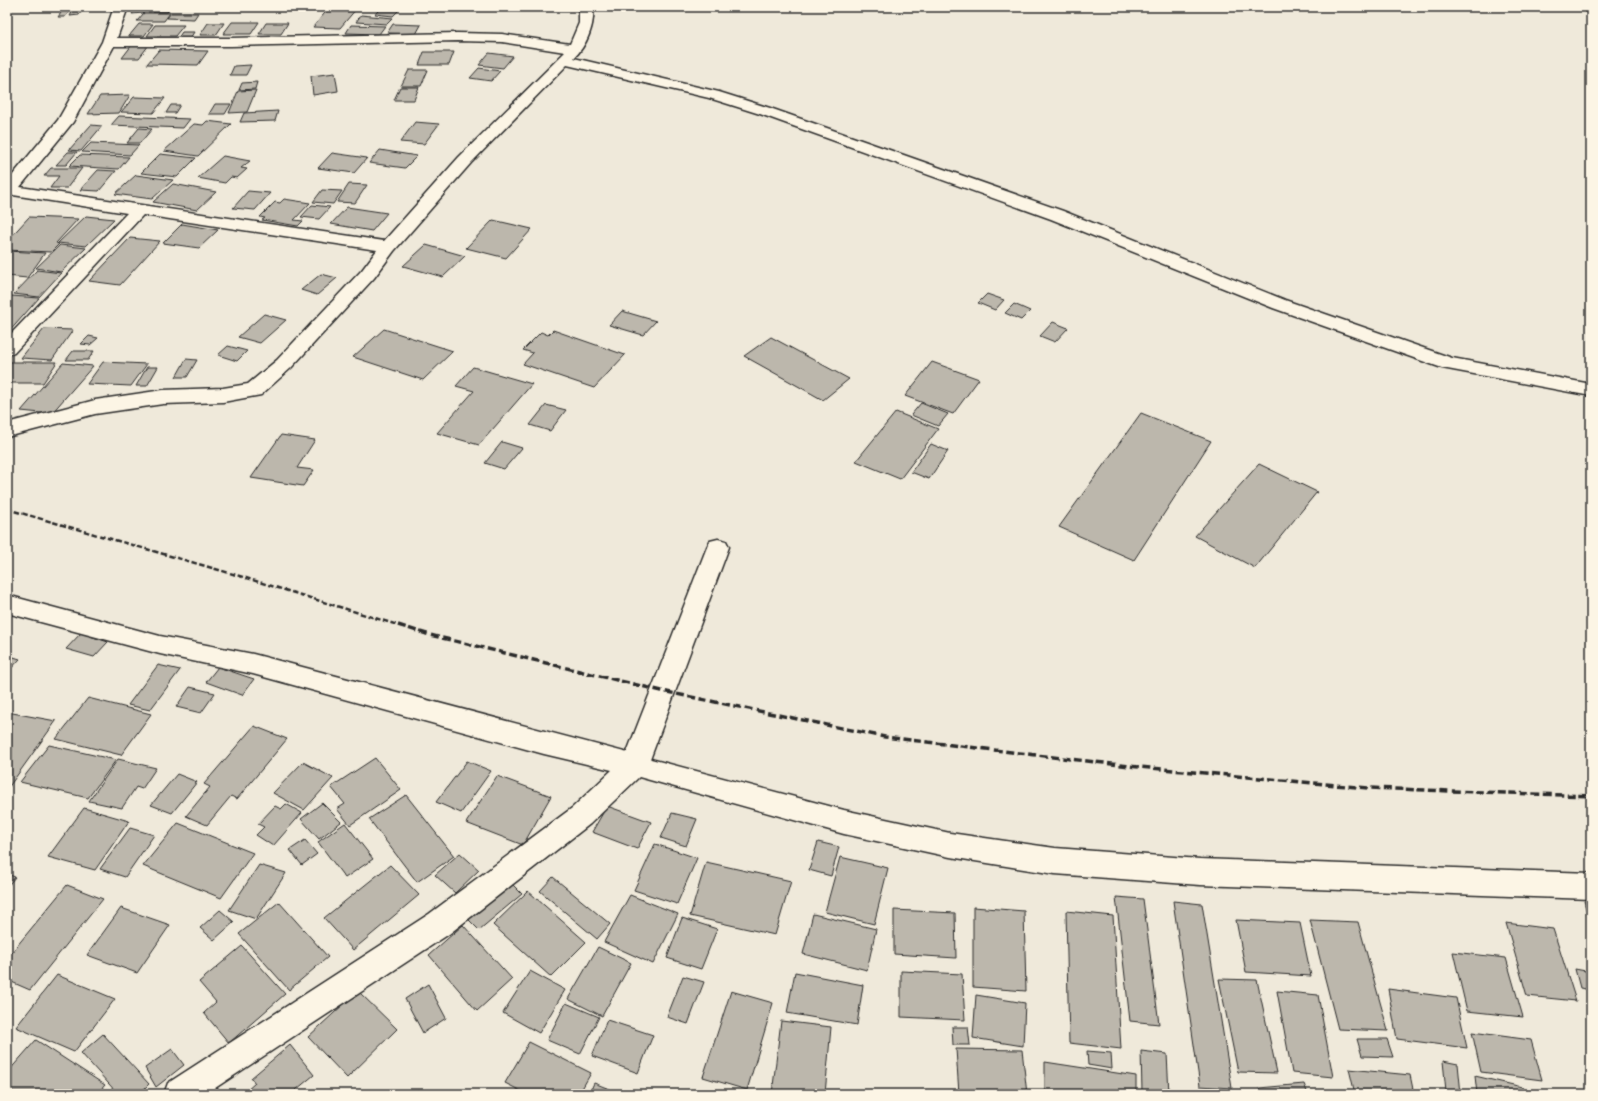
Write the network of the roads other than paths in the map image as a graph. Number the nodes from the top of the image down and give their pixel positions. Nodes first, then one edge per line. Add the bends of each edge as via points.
1 (121, 7) edge
2 (586, 7) edge
3 (109, 42) junction
4 (569, 55) junction
5 (8, 191) edge
6 (139, 210) junction
7 (388, 247) junction
8 (7, 349) edge
9 (1591, 390) edge
10 (7, 430) edge
11 (718, 547) dead end
12 (7, 604) edge
13 (635, 765) junction
14 (1591, 886) edge
15 (179, 1094) edge

1 - 3 street
2 - 4 street via 584,31
3 - 4 street via 502,38
3 - 5 street via 65,122
4 - 7 street via 465,160
4 - 9 street via 765,111 1057,215 1279,304 1449,364
5 - 6 street
6 - 7 street
6 - 8 street
7 - 10 street via 368,274 300,347 254,390 223,396 163,397 95,407
11 - 13 street
12 - 13 street via 160,645 253,664
13 - 14 street via 844,822 950,845 1055,860 1208,872
13 - 15 street via 581,816 440,924

